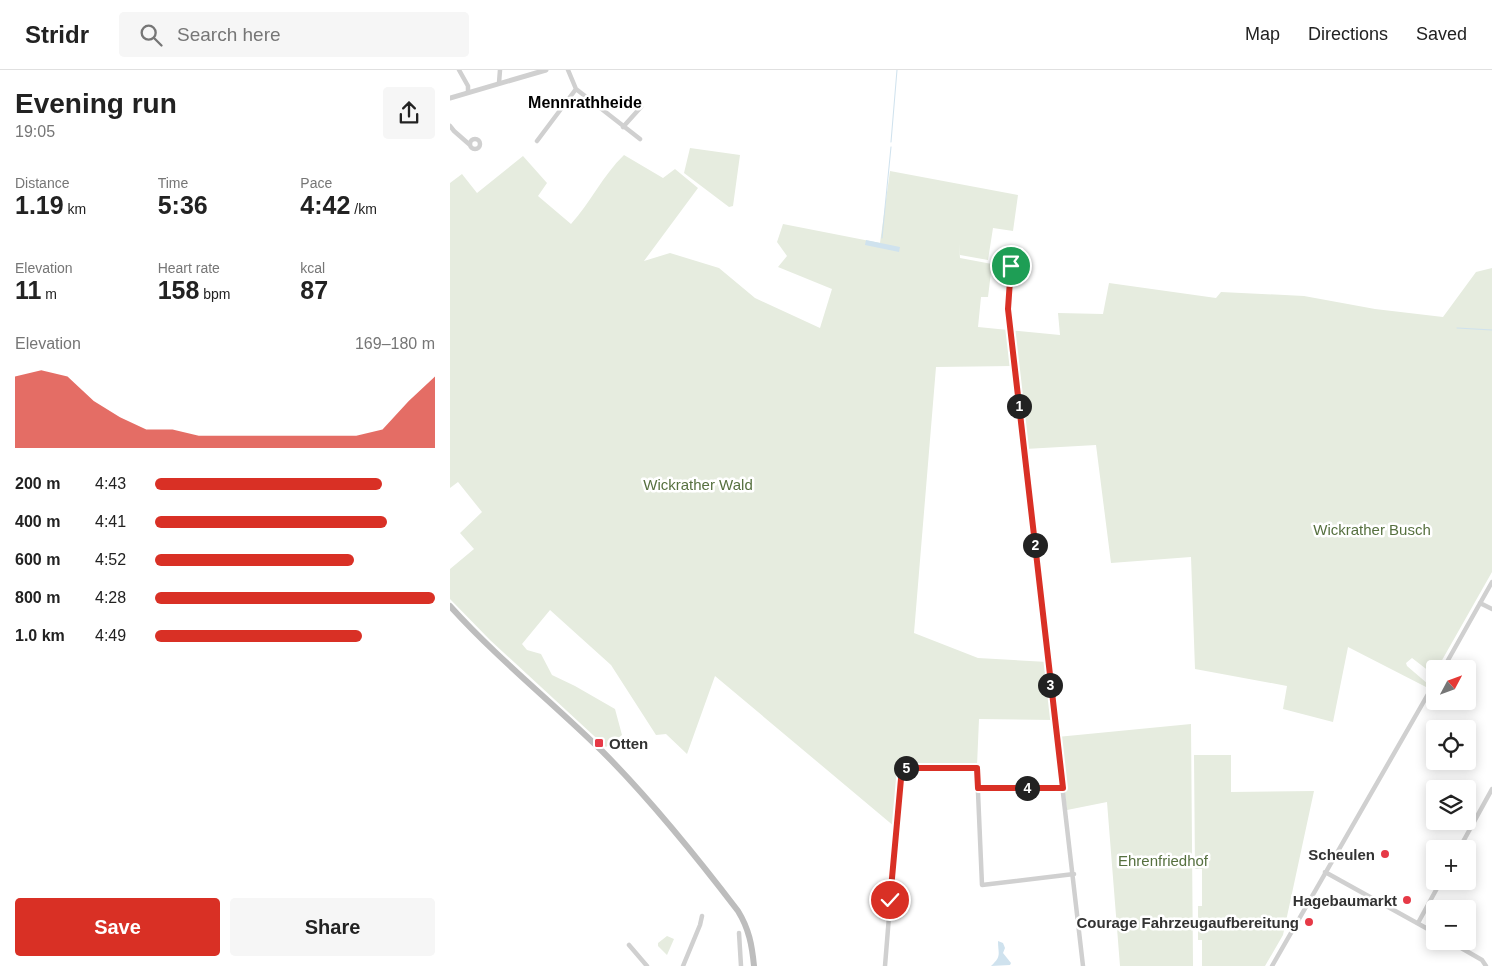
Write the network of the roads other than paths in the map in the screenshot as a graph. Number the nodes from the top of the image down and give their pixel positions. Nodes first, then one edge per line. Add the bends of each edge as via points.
1 (458, 70) edge
2 (500, 70) edge
3 (546, 70) edge
4 (568, 70) edge
5 (538, 71) edge
6 (499, 83) junction
7 (576, 89) junction
8 (468, 92) junction
9 (450, 98) edge
10 (641, 106) dead end
11 (450, 126) edge
12 (623, 127) junction
13 (640, 139) dead end
14 (537, 141) dead end
15 (470, 145) dead end
16 (1011, 266) dead end
17 (1492, 582) edge
18 (1480, 603) junction
19 (450, 606) edge
20 (1492, 609) edge
21 (1448, 660) edge
22 (1426, 698) edge
23 (978, 788) junction
24 (1063, 788) junction
25 (1492, 789) edge
26 (1464, 840) edge
27 (1325, 872) junction
28 (1074, 874) junction
29 (1436, 890) edge
30 (702, 916) dead end
31 (1418, 923) junction
32 (1426, 928) edge
33 (739, 933) dead end
34 (752, 943) junction
35 (740, 944) junction
36 (629, 945) dead end
37 (1465, 950) edge
38 (648, 966) edge
39 (683, 966) edge
40 (741, 966) edge
41 (754, 966) edge
42 (885, 966) edge
43 (1083, 966) edge
44 (1272, 966) edge
45 (1486, 966) edge

1 - 8 street
2 - 6 street
3 - 5 street
4 - 7 street
5 - 6 street
6 - 8 street
7 - 12 street
7 - 14 street
8 - 9 street
10 - 12 street
11 - 15 street
12 - 13 street
16 - 24 street via 1008,309
17 - 18 street
18 - 20 street
18 - 21 street
19 - 34 main road via 604,753 659,813 738,911
22 - 27 street
23 - 24 street
23 - 28 street via 982,885
23 - 42 street via 977,768 902,768
24 - 28 street
25 - 26 street
27 - 31 street
27 - 44 street
28 - 43 street
29 - 31 street
30 - 39 street
31 - 32 street
33 - 35 street
34 - 35 street
34 - 41 main road
35 - 40 street
36 - 38 street
37 - 45 street

